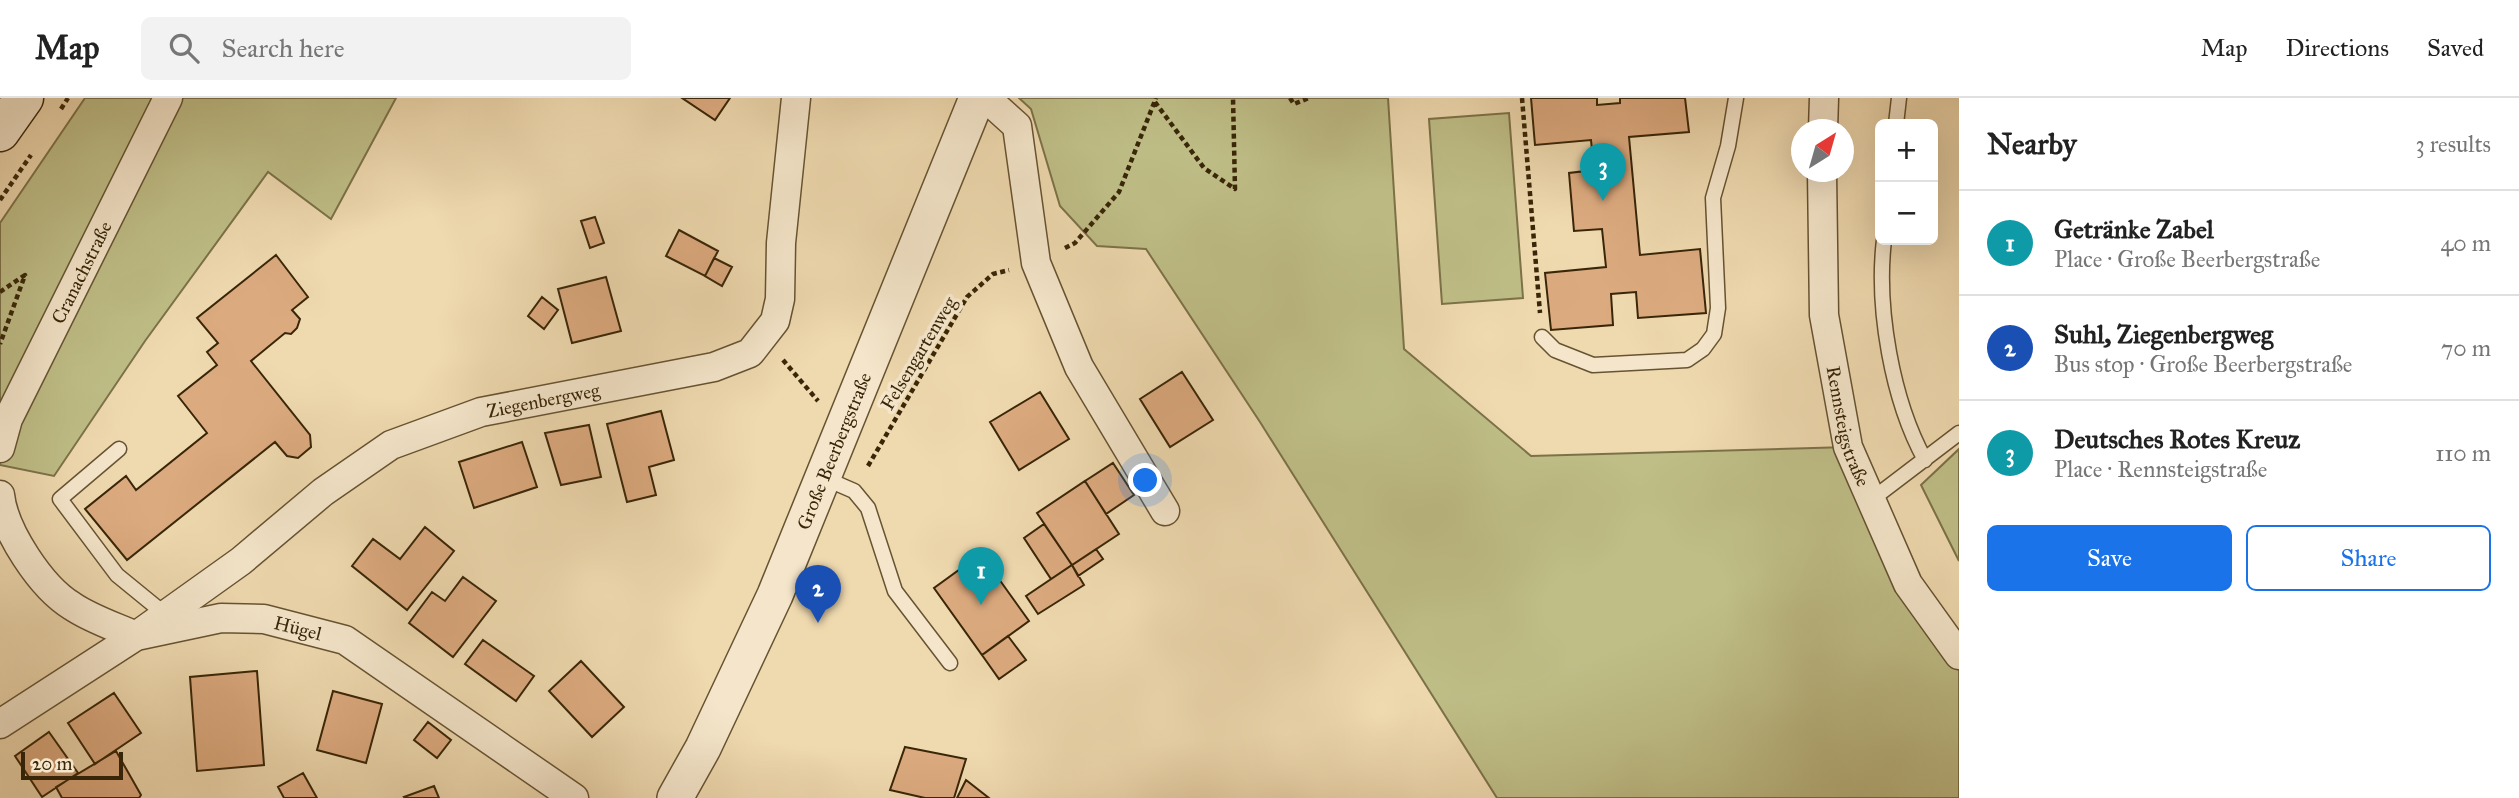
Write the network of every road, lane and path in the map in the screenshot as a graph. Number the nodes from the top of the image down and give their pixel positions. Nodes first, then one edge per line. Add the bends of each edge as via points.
1 (24, 98) edge
2 (167, 98) edge
3 (796, 98) edge
4 (978, 98) edge
5 (986, 98) edge
6 (1233, 98) edge
7 (1290, 98) edge
8 (1309, 98) edge
9 (1521, 98) edge
10 (1736, 98) edge
11 (1824, 98) edge
12 (1899, 98) edge
13 (1155, 99) edge
14 (1823, 119) edge
15 (1897, 119) edge
16 (0, 132) edge
17 (1822, 182) edge
18 (1883, 245) edge
19 (1036, 263) junction
20 (0, 292) edge
21 (1542, 337) joint
22 (764, 338) junction
23 (0, 344) edge
24 (843, 430) junction
25 (1959, 433) edge
26 (0, 447) edge
27 (119, 449) dead end
28 (1925, 460) junction
29 (839, 484) junction
30 (0, 495) edge
31 (1871, 500) junction
32 (1165, 511) dead end
33 (166, 615) junction
34 (136, 636) junction
35 (1959, 655) edge
36 (950, 663) dead end
37 (0, 724) edge
38 (574, 798) edge
39 (675, 798) edge

1 - 16 main road
2 - 26 street, Cranachstraße via 14,407
3 - 22 street, Ziegenbergweg via 780,299 775,321
4 - 24 street, Große Beerbergstraße
5 - 19 street via 1017,126
6 - 13 path, Felsengartenweg via 1235,189 1204,167
7 - 8 path via 1294,104
9 - 21 path
10 - 21 lane via 1713,198 1718,308 1714,334 1703,349 1687,360 1593,365 1555,350
11 - 14 street
12 - 15 lane
13 - 19 path, Felsengartenweg via 1119,192 1075,243
17 - 31 street, Rennsteigstraße via 1824,315 1848,447
18 - 28 lane via 1886,335 1913,437
19 - 29 path, Felsengartenweg via 993,274 967,297
19 - 32 street via 1079,367
20 - 23 path via 25,275
22 - 24 path
22 - 33 street, Ziegenbergweg via 750,353 713,367 481,412 391,444
24 - 29 street, Große Beerbergstraße
25 - 28 lane
27 - 33 lane via 60,499 117,575
28 - 31 lane
29 - 36 lane via 868,508 895,591
29 - 39 street, Große Beerbergstraße via 770,607 704,748
30 - 34 street via 2,511 31,566 71,606
31 - 35 street, Rennsteigstraße via 1908,584
33 - 34 street, Ziegenbergweg
34 - 37 street, Hügel
34 - 38 street, Hügel via 221,618 264,619 345,640

